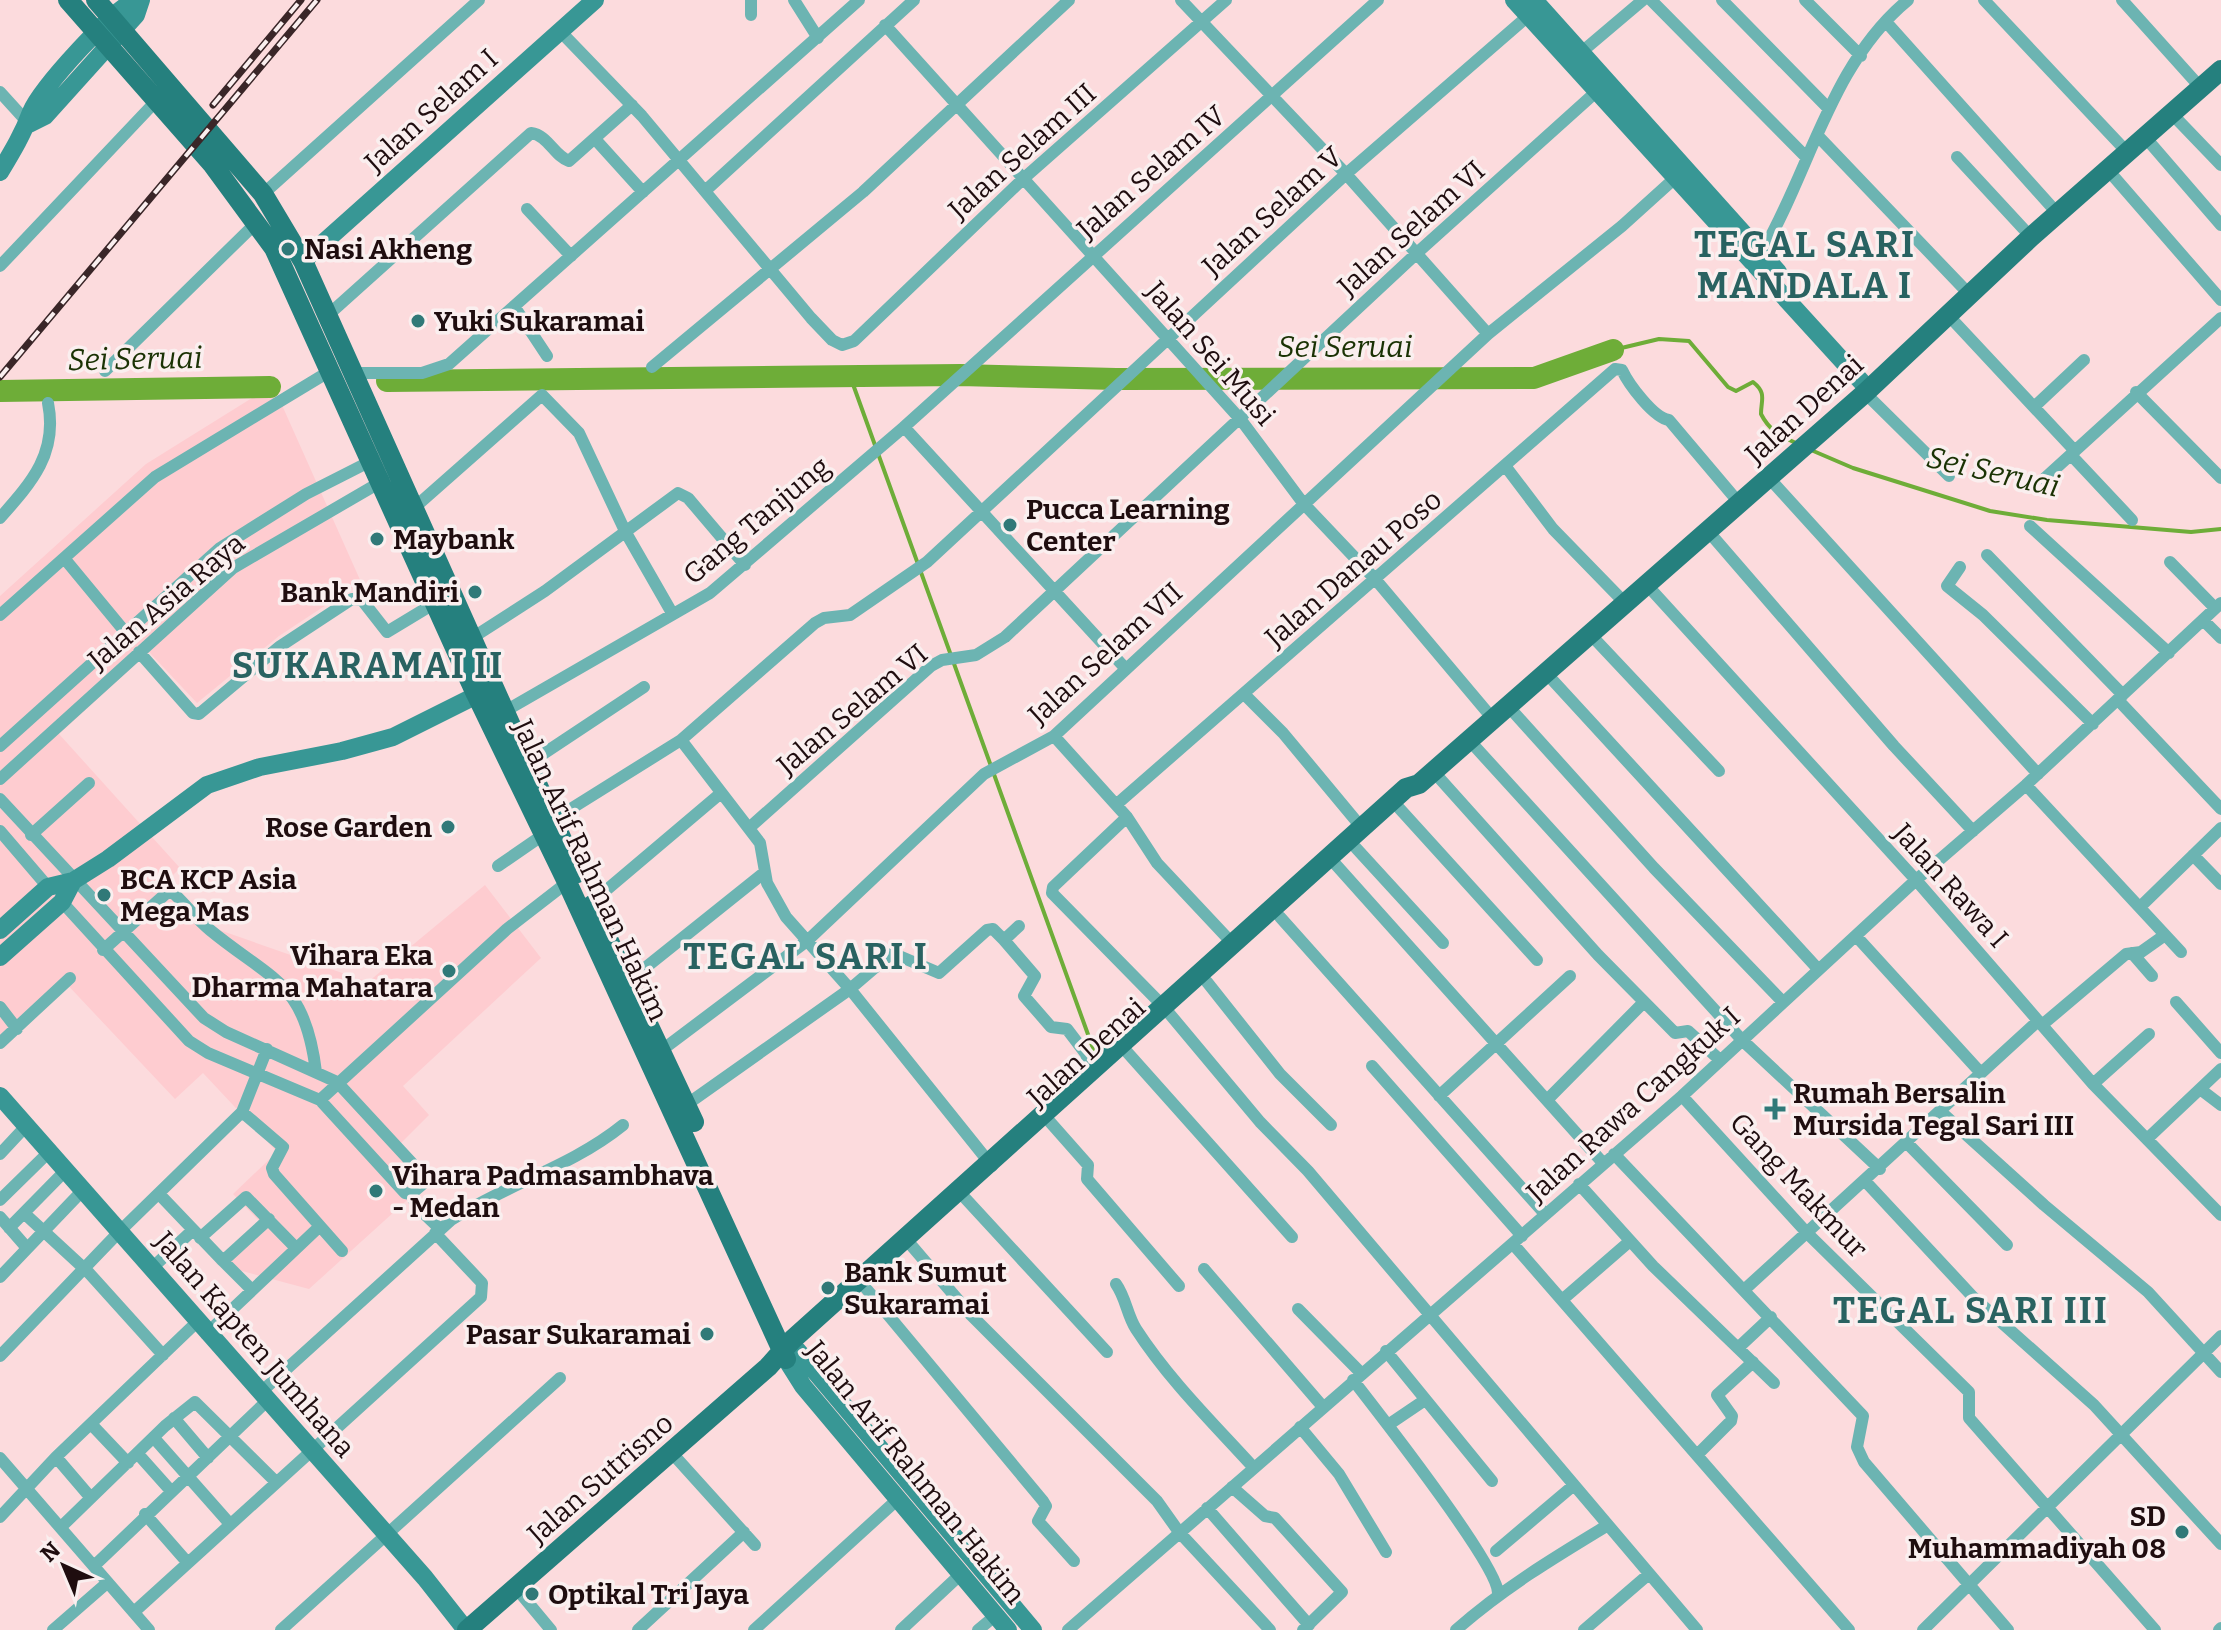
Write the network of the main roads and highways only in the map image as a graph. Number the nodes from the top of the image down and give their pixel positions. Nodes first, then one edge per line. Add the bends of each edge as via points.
1 (68, 0) edge
2 (96, 0) edge
3 (109, 31) junction
4 (2221, 70) edge
5 (484, 691) junction
6 (496, 716) junction
7 (1426, 777) junction
8 (548, 827) junction
9 (1359, 838) junction
10 (1333, 861) junction
11 (572, 878) junction
12 (1166, 1010) junction
13 (1093, 1076) junction
14 (992, 1166) junction
15 (908, 1242) junction
16 (785, 1353) junction
17 (466, 1630) edge

1 - 3 main road, Jalan Arif Rahman Hakim
2 - 3 main road, Jalan Arif Rahman Hakim
3 - 5 main road, Jalan Arif Rahman Hakim via 274,248 435,603
3 - 5 main road, Jalan Arif Rahman Hakim via 263,194 303,261 472,638
4 - 7 main road, Jalan Denai via 2031,237 1870,389
5 - 6 main road, Jalan Arif Rahman Hakim
6 - 8 main road, Jalan Arif Rahman Hakim
6 - 8 main road, Jalan Arif Rahman Hakim via 528,764
7 - 9 main road, Jalan Denai via 1406,788
7 - 9 main road, Jalan Denai via 1413,797
8 - 11 main road, Jalan Arif Rahman Hakim
9 - 10 main road, Jalan Denai
10 - 12 main road, Jalan Denai via 1233,944
10 - 12 main road, Jalan Denai via 1280,917 1207,982
11 - 16 main road, Jalan Arif Rahman Hakim
11 - 16 main road, Jalan Arif Rahman Hakim via 591,903 662,1050
12 - 13 main road, Jalan Denai
12 - 13 main road, Jalan Denai via 1127,1052
13 - 14 main road, Jalan Denai
13 - 14 main road, Jalan Denai via 1050,1122
14 - 15 main road, Jalan Denai
14 - 15 main road, Jalan Denai via 965,1198
15 - 16 main road, Jalan Denai
16 - 17 main road, Jalan Sutrisno

